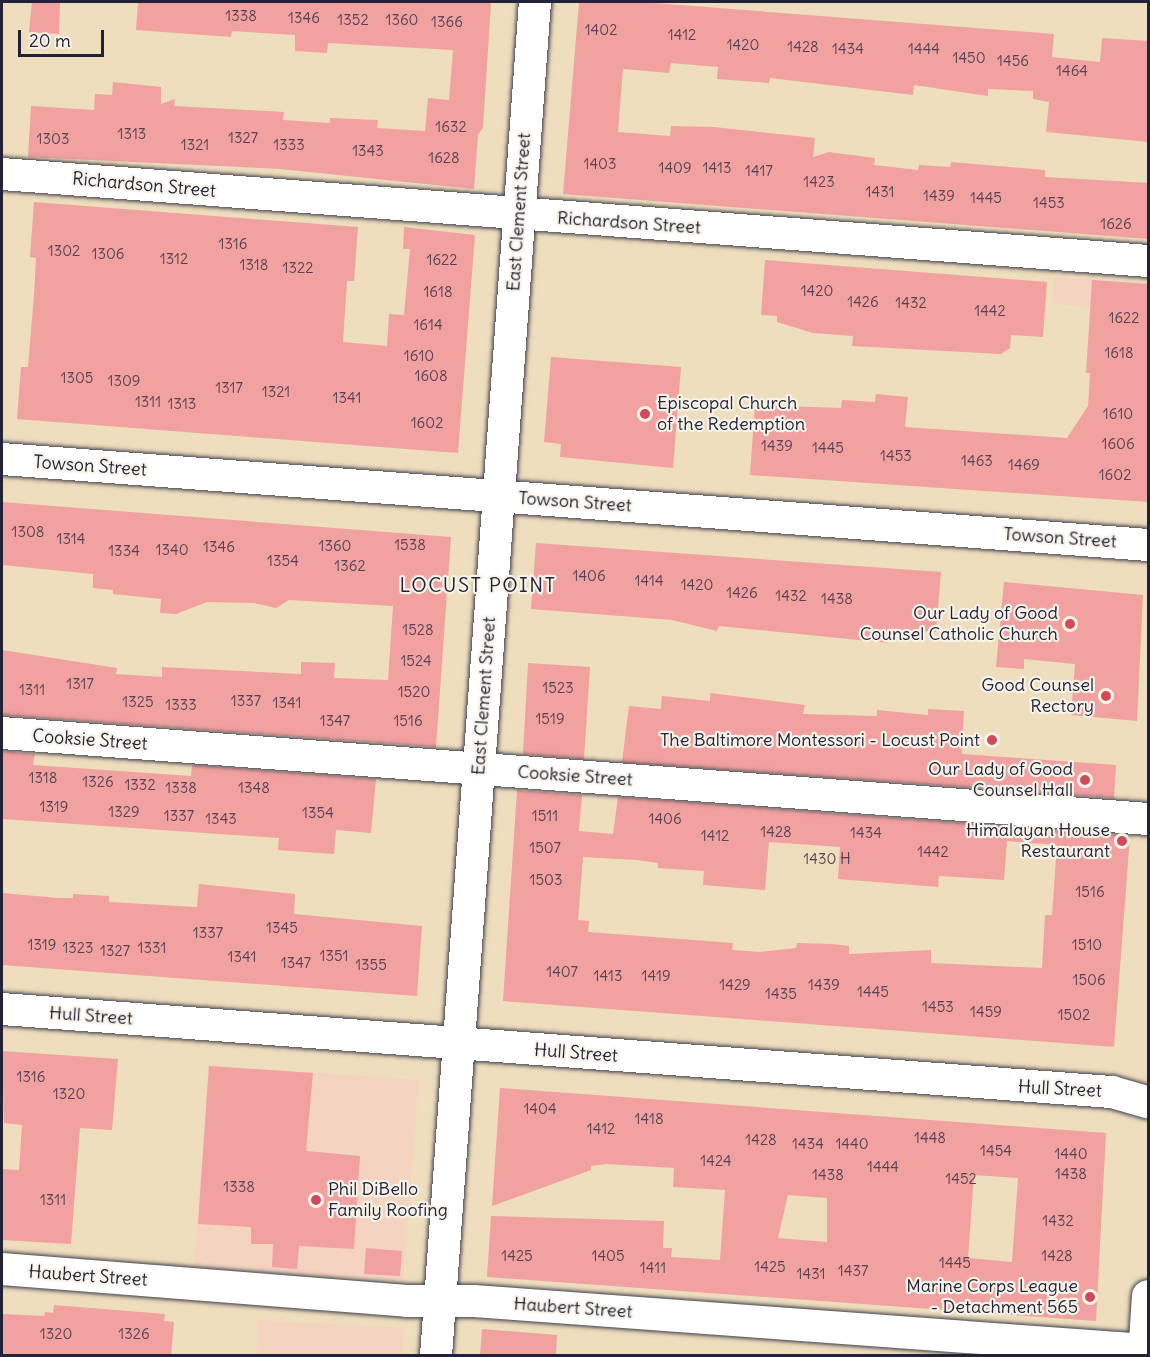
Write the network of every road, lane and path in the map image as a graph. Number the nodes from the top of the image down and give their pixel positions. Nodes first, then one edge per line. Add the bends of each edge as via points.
1 (535, 2) edge
2 (2, 174) edge
3 (519, 215) junction
4 (1149, 261) edge
5 (2, 459) edge
6 (499, 496) junction
7 (1149, 544) edge
8 (2, 733) edge
9 (478, 769) junction
10 (1149, 819) edge
11 (2, 1009) edge
12 (458, 1044) junction
13 (1149, 1102) edge
14 (2, 1269) edge
15 (1149, 1296) edge
16 (440, 1302) junction
17 (1144, 1353) edge
18 (436, 1356) edge

1 - 3 street, East Clement Street
2 - 3 street, Richardson Street
3 - 4 street, Richardson Street
3 - 6 street, East Clement Street
5 - 6 street, Towson Street
6 - 7 street, Towson Street
6 - 9 street, East Clement Street
8 - 9 street, Cooksie Street
9 - 10 street, Cooksie Street
9 - 12 street, East Clement Street
11 - 12 street, Hull Street
12 - 13 street, Hull Street via 1112,1092
12 - 16 street, East Clement Street
14 - 16 street, Haubert Street
15 - 17 street
16 - 17 street, Haubert Street via 474,1301
16 - 18 street, East Clement Street

